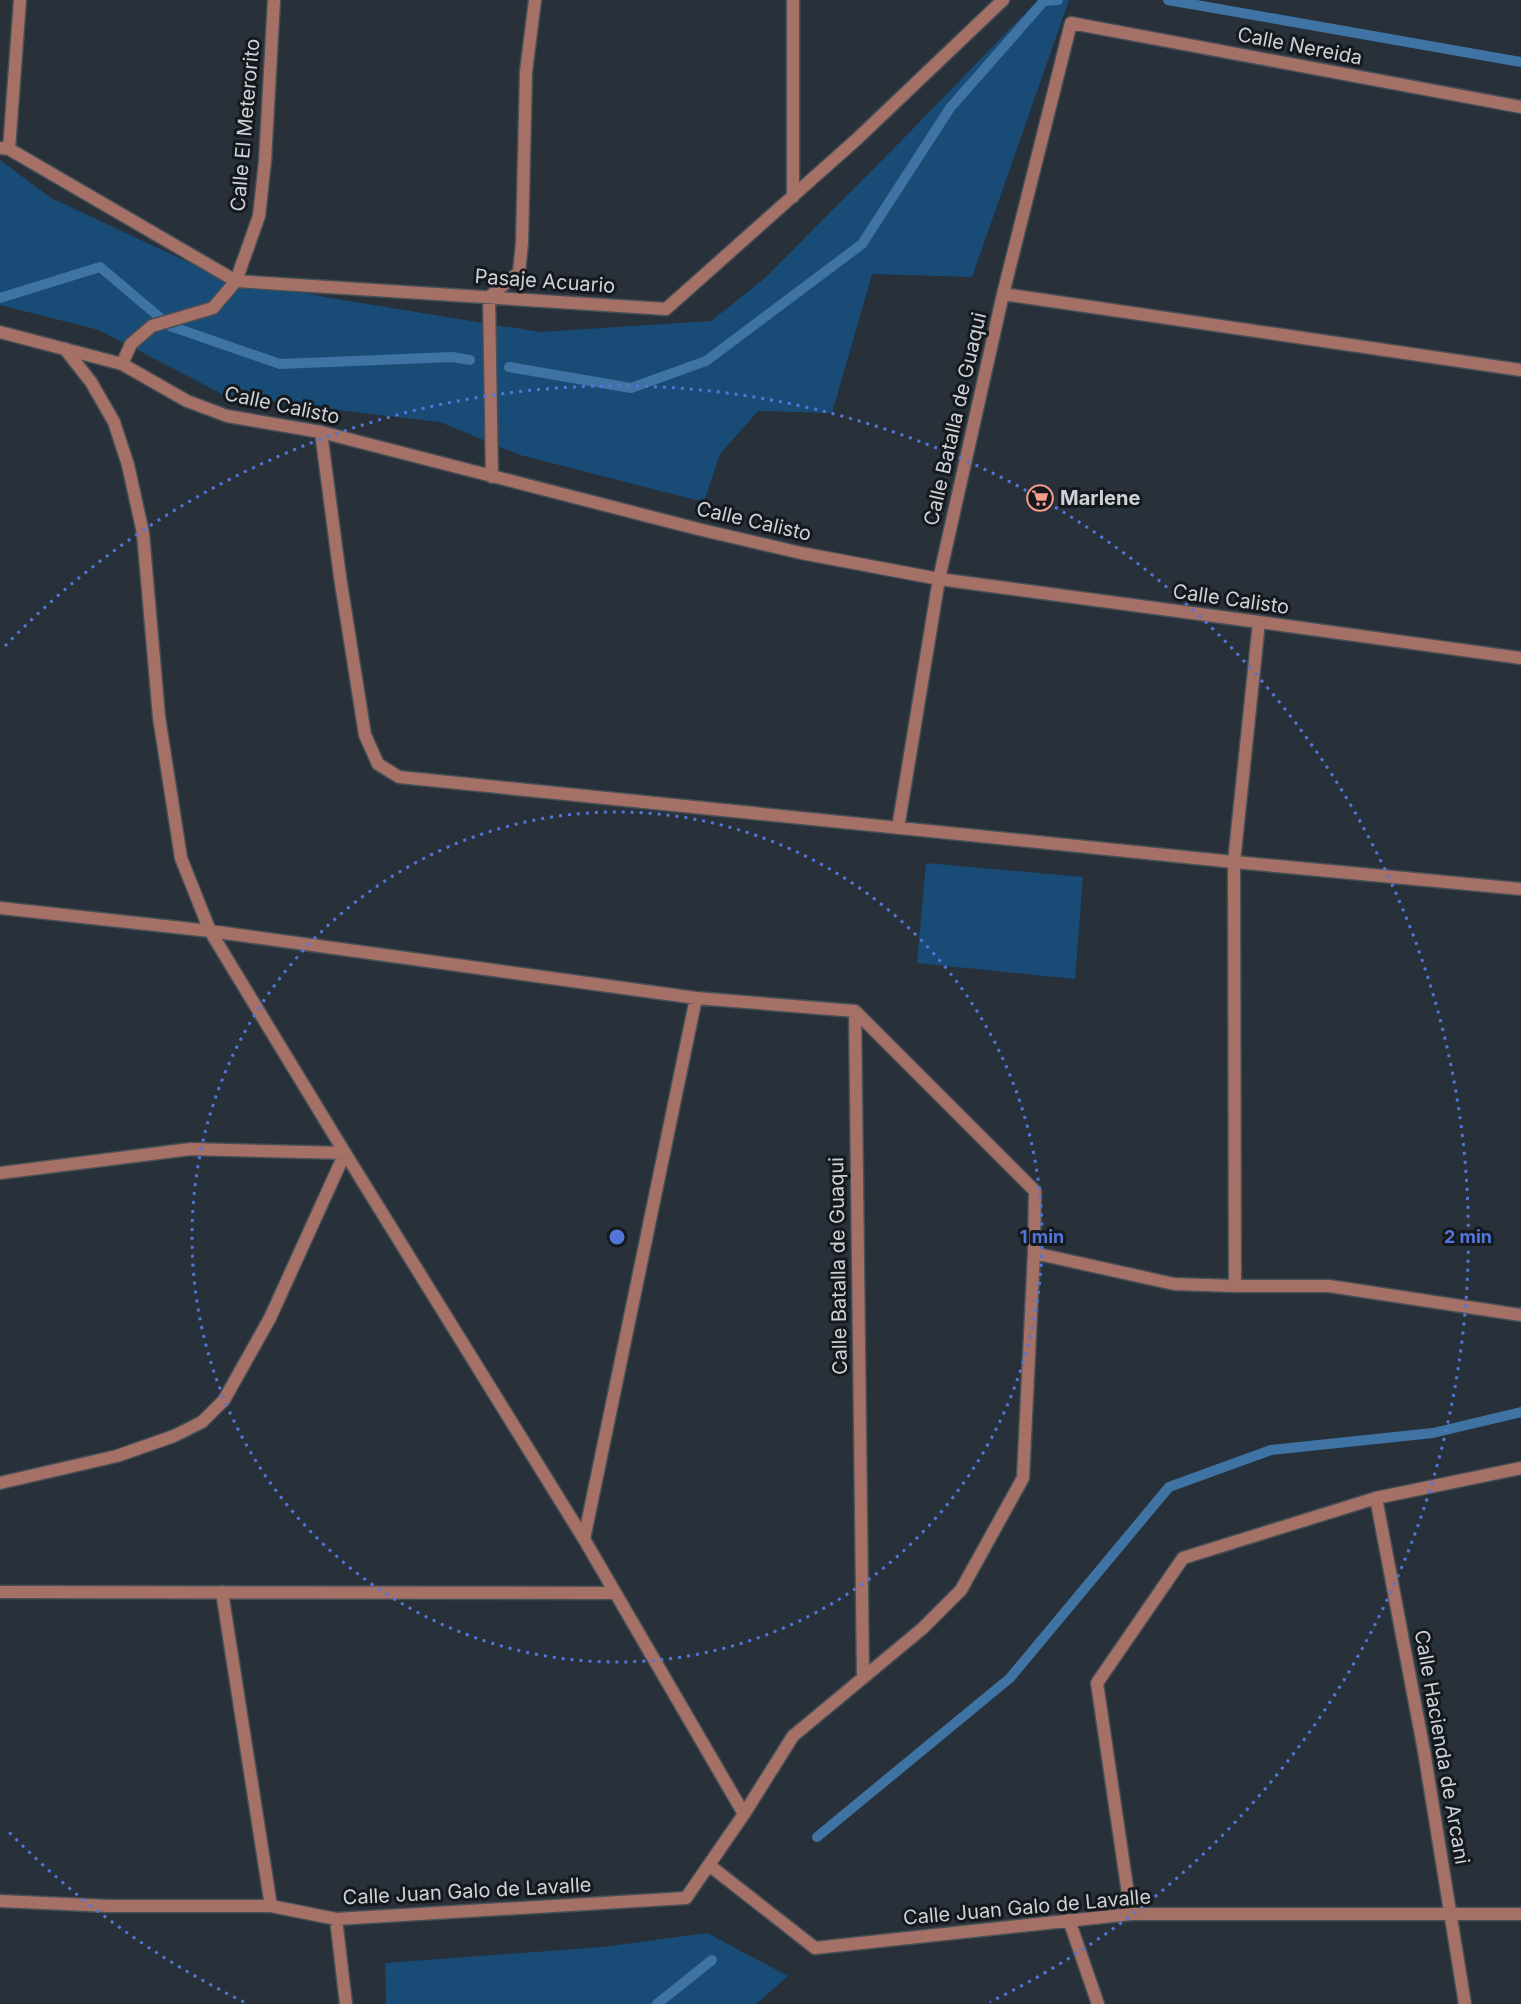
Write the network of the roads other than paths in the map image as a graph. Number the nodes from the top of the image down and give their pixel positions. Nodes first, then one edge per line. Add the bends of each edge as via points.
1 (20, 0) edge
2 (274, 0) edge
3 (535, 0) edge
4 (793, 0) edge
5 (1003, 0) edge
6 (1071, 23) joint
7 (1521, 107) edge
8 (5, 149) edge
9 (793, 197) junction
10 (236, 280) junction
11 (1003, 294) junction
12 (489, 297) junction
13 (0, 332) edge
14 (65, 349) junction
15 (122, 364) junction
16 (1521, 370) edge
17 (321, 432) junction
18 (492, 477) junction
19 (939, 579) junction
20 (1258, 622) junction
21 (1521, 658) edge
22 (898, 828) junction
23 (1234, 862) junction
24 (1521, 889) edge
25 (0, 908) edge
26 (210, 931) junction
27 (696, 998) junction
28 (855, 1011) junction
29 (345, 1154) junction
30 (0, 1173) edge
31 (1034, 1253) junction
32 (1235, 1286) junction
33 (1521, 1315) edge
34 (1521, 1468) edge
35 (0, 1483) edge
36 (1376, 1498) junction
37 (584, 1539) junction
38 (0, 1592) edge
39 (222, 1592) junction
40 (614, 1593) junction
41 (863, 1678) junction
42 (744, 1814) junction
43 (710, 1865) junction
44 (0, 1901) edge
45 (271, 1906) junction
46 (1131, 1914) junction
47 (1521, 1914) edge
48 (1452, 1915) junction
49 (336, 1919) junction
50 (1070, 1920) junction
51 (346, 2004) edge
52 (1098, 2004) edge
53 (1465, 2004) edge

1 - 8 street
2 - 10 street, Calle El Meterorito via 258,216
3 - 12 street via 526,72 519,272
4 - 9 street
5 - 9 street, Pasaje Acuario
6 - 7 street, Calle Nereida
6 - 11 street, Calle Batalla de Guaqui
8 - 10 street, Pasaje Acuario
9 - 12 street, Pasaje Acuario via 666,309
10 - 12 street, Pasaje Acuario
10 - 15 street, Calle El Meterorito via 213,308 152,326 131,344
11 - 16 street
11 - 19 street, Calle Batalla de Guaqui
12 - 18 street
13 - 14 street, Calle Calisto
14 - 15 street, Calle Calisto
14 - 26 street via 91,382 114,422 128,465 143,533 159,717 181,858
15 - 17 street, Calle Calisto via 186,401 227,416
17 - 18 street, Calle Calisto
17 - 22 street via 365,735 378,765 399,777
18 - 19 street, Calle Calisto via 801,553
19 - 20 street, Calle Calisto
19 - 22 street, Calle Batalla de Guaqui
20 - 21 street, Calle Calisto
20 - 23 street
22 - 23 street
23 - 24 street
23 - 32 street
25 - 26 street
26 - 27 street
26 - 29 street
27 - 28 street
27 - 37 street
28 - 31 street via 1035,1191
28 - 41 street, Calle Batalla de Guaqui
29 - 30 street via 191,1149
29 - 35 street via 270,1318 224,1400 202,1422 117,1456
29 - 37 street
31 - 32 street via 1174,1284
31 - 41 street via 1023,1478 961,1590
32 - 33 street via 1329,1286
34 - 36 street
36 - 46 street via 1183,1558 1097,1683
36 - 48 street, Calle Hacienda de Arcani
37 - 40 street
38 - 39 street
39 - 40 street
39 - 45 street
40 - 42 street
41 - 42 street via 793,1736
42 - 43 street
43 - 49 street, Calle Juan Galo de Lavalle via 686,1898
43 - 50 street, Calle Juan Galo de Lavalle via 815,1948
44 - 45 street, Calle Juan Galo de Lavalle
45 - 49 street, Calle Juan Galo de Lavalle
46 - 48 street, Calle Juan Galo de Lavalle
46 - 50 street, Calle Juan Galo de Lavalle
47 - 48 street, Calle Juan Galo de Lavalle
48 - 53 street, Calle Hacienda de Arcani
49 - 51 street
50 - 52 street

